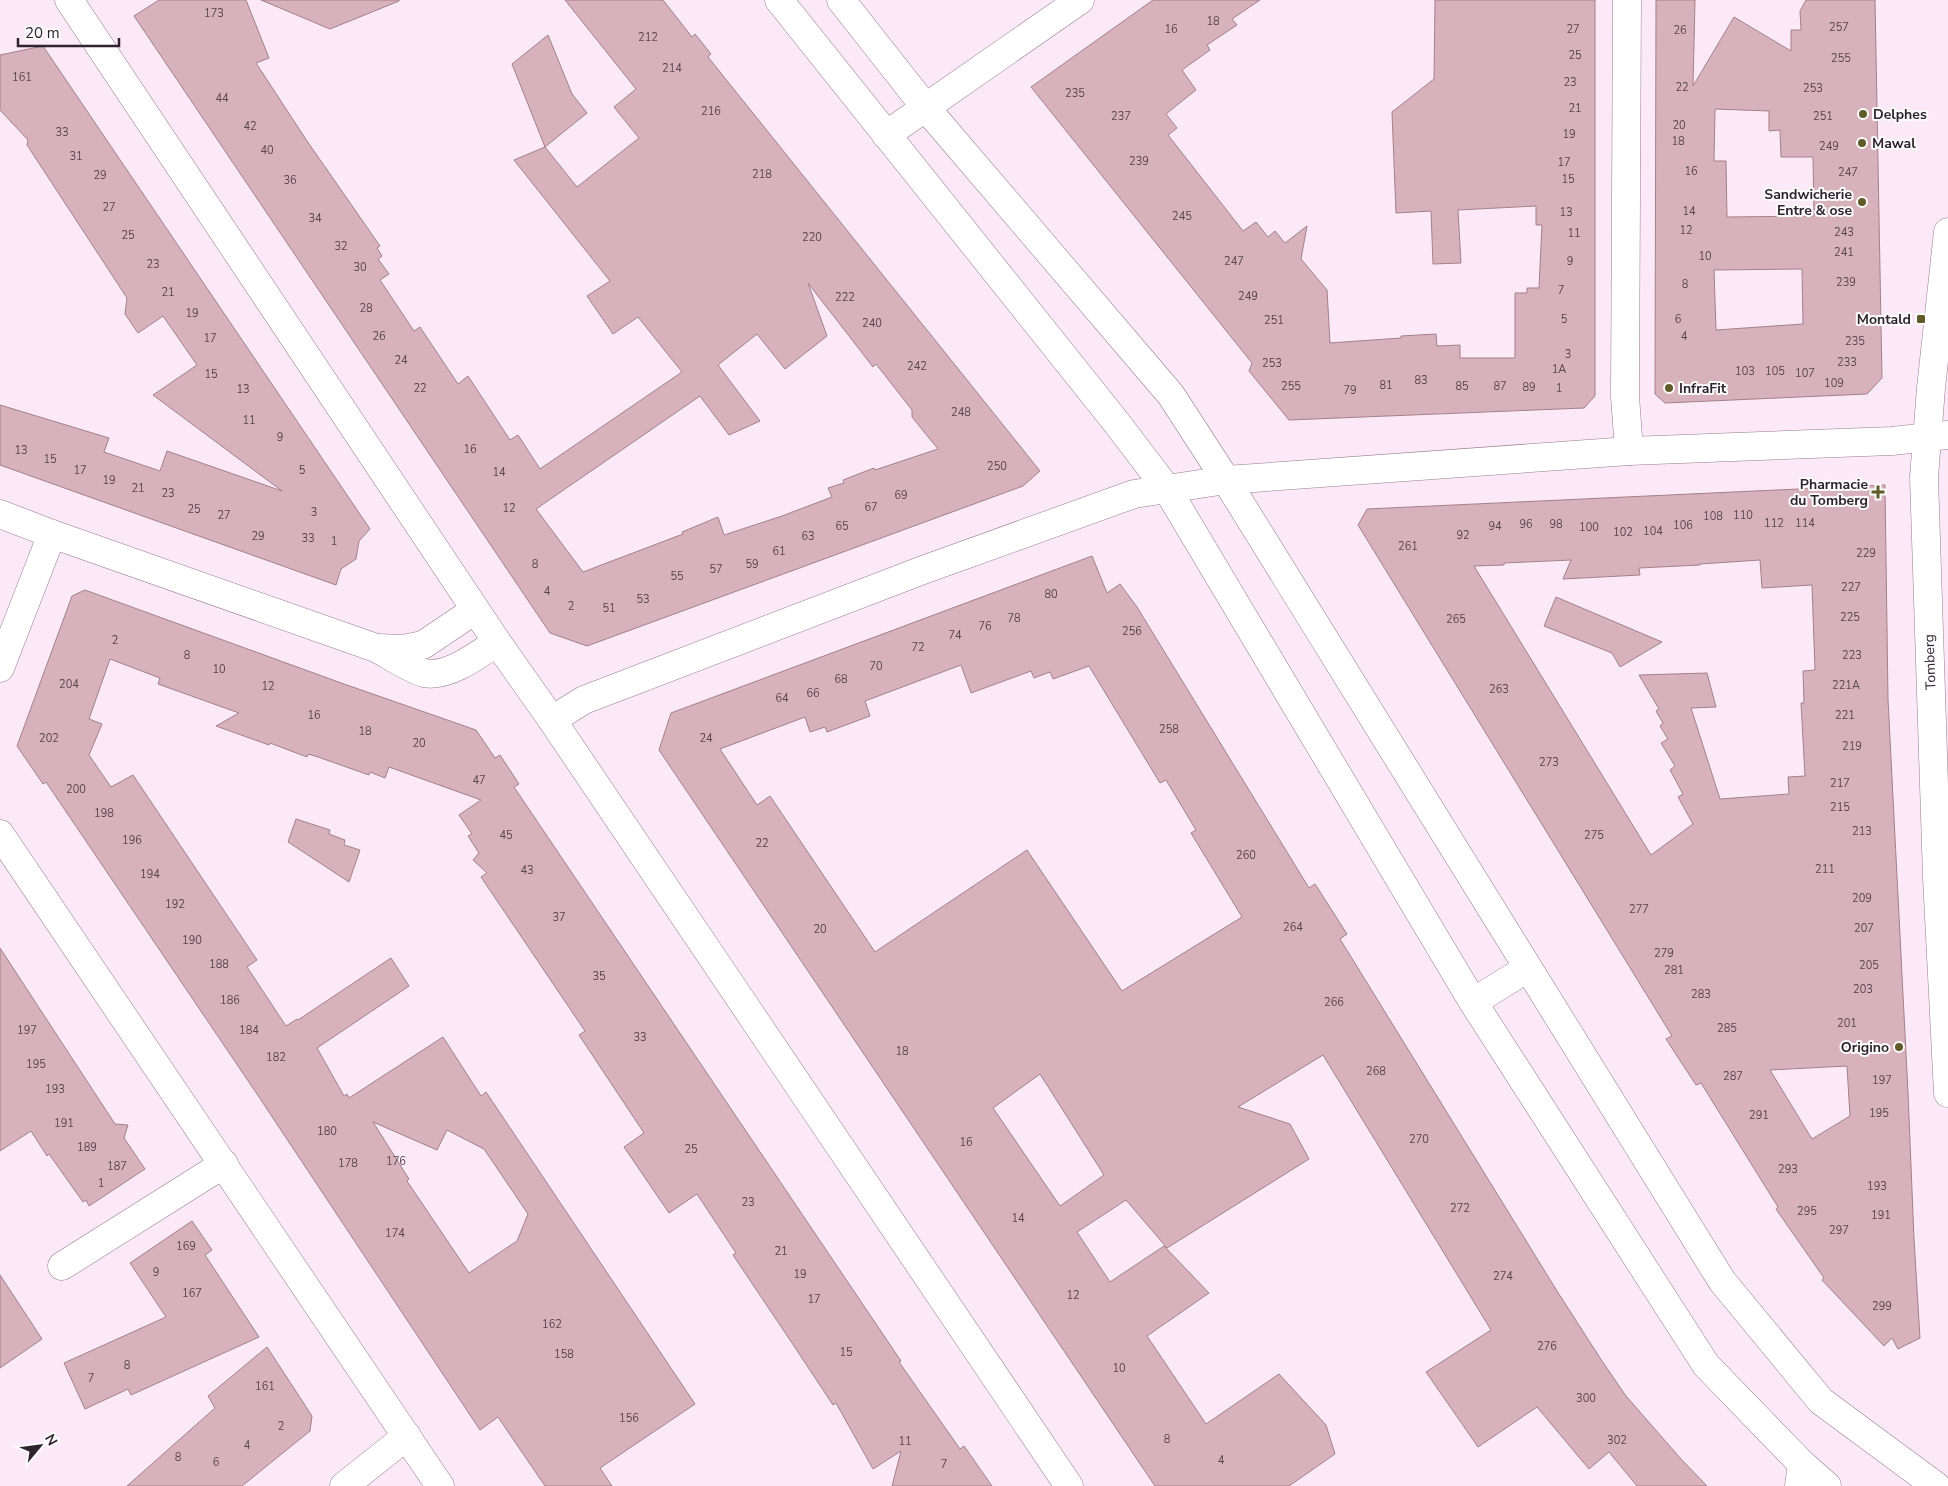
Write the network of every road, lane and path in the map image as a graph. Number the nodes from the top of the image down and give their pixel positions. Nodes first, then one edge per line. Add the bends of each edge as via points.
1 (69, 0) edge
2 (779, 0) edge
3 (841, 0) edge
4 (1080, 0) edge
5 (1627, 0) edge
6 (926, 108) junction
7 (886, 135) junction
8 (1948, 232) edge
9 (1938, 436) edge
10 (1629, 450) junction
11 (1226, 480) junction
12 (1168, 489) junction
13 (0, 514) edge
14 (52, 534) junction
15 (475, 610) junction
16 (497, 642) junction
17 (376, 648) junction
18 (0, 668) edge
19 (552, 720) junction
20 (0, 834) edge
21 (1944, 911) edge
22 (1528, 968) junction
23 (1473, 1002) junction
24 (1948, 1093) edge
25 (224, 1164) junction
26 (62, 1266) dead end
27 (407, 1436) junction
28 (1800, 1475) edge
29 (344, 1486) edge
30 (440, 1486) edge
31 (1069, 1486) edge
32 (1827, 1486) edge
33 (1936, 1486) edge

1 - 15 street
2 - 7 street
3 - 6 street
4 - 6 street
5 - 10 street via 1625,396
6 - 7 street
6 - 11 street via 1171,396
7 - 12 street
8 - 9 street, Tomberg via 1940,293
9 - 10 street via 1892,441
9 - 21 street, Tomberg via 1925,496 1936,877
10 - 11 street
11 - 12 street
11 - 22 street
12 - 19 street via 1134,494 923,570 584,700
12 - 23 street
13 - 14 street
14 - 17 street
14 - 18 street
15 - 16 street
15 - 17 street via 423,645 403,649
16 - 17 street via 466,663 442,672 424,673
16 - 19 street
19 - 31 street
20 - 25 street
21 - 24 street, Tomberg
22 - 23 street
22 - 33 street via 1722,1281 1821,1401
23 - 28 street via 1706,1365
25 - 26 street
25 - 27 street
27 - 29 street
27 - 30 street
28 - 32 street

